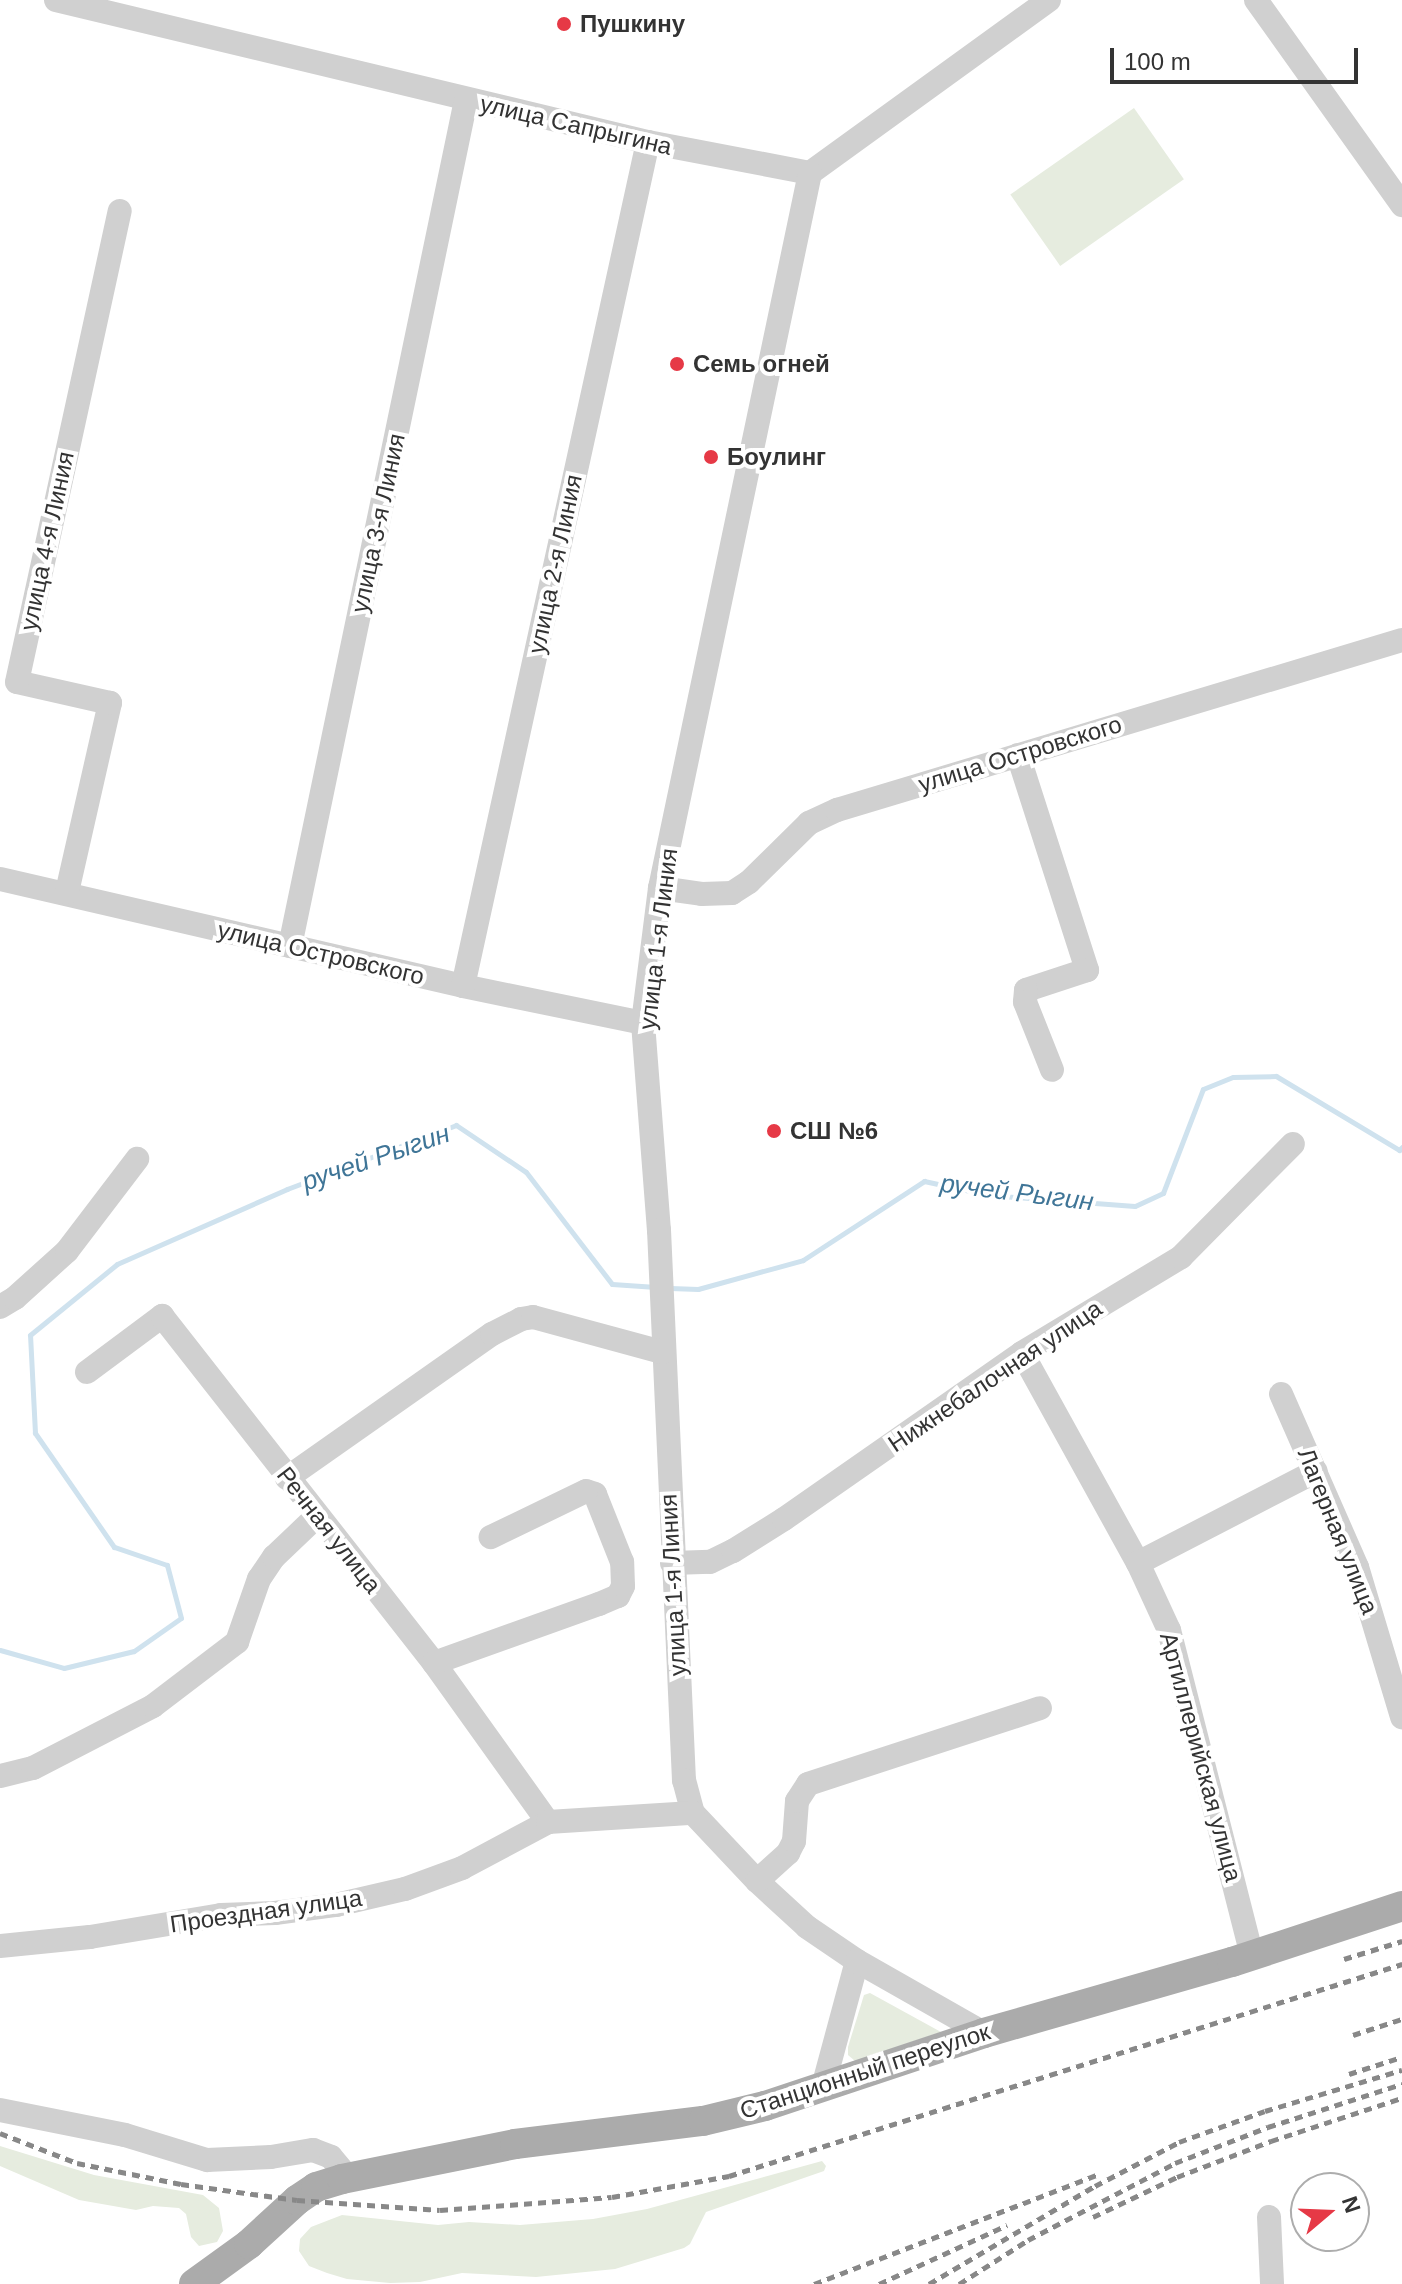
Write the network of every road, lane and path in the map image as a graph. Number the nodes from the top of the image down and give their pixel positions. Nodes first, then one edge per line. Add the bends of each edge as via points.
1 (56, 0) edge
2 (1256, 0) edge
3 (1040, 3) edge
4 (466, 100) junction
5 (648, 142) junction
6 (810, 173) junction
7 (1402, 205) edge
8 (120, 211) dead end
9 (1402, 640) edge
10 (1018, 755) junction
11 (0, 879) edge
12 (660, 888) junction
13 (67, 892) junction
14 (290, 946) junction
15 (463, 986) junction
16 (643, 1023) junction
17 (1052, 1070) dead end
18 (1293, 1144) dead end
19 (137, 1159) dead end
20 (0, 1307) edge
21 (662, 1352) junction
22 (1022, 1353) junction
23 (87, 1372) dead end
24 (1281, 1394) dead end
25 (1316, 1471) junction
26 (287, 1478) junction
27 (317, 1516) junction
28 (491, 1537) dead end
29 (672, 1563) junction
30 (1138, 1563) junction
31 (434, 1663) junction
32 (1040, 1708) dead end
33 (1402, 1717) edge
34 (0, 1776) edge
35 (693, 1813) junction
36 (548, 1822) junction
37 (757, 1881) junction
38 (1402, 1906) edge
39 (0, 1946) edge
40 (1252, 1956) junction
41 (857, 1961) junction
42 (984, 2033) junction
43 (823, 2087) junction
44 (0, 2110) edge
45 (348, 2177) junction
46 (1269, 2217) dead end
47 (194, 2284) edge
48 (1272, 2284) edge

1 - 4 street, улица Сапрыгина
2 - 7 street
3 - 6 street
4 - 5 street, улица Сапрыгина
4 - 14 street, улица 3-я Линия
5 - 6 street, улица Сапрыгина
5 - 15 street, улица 2-я Линия
6 - 12 street, улица 1-я Линия
8 - 13 street, улица 4-я Линия via 17,682 110,703
9 - 10 street, улица Островского
10 - 12 street, улица Островского via 821,816 732,893
10 - 17 street via 1087,970 1026,990 1025,1002
11 - 13 street, улица Островского
12 - 16 street, улица 1-я Линия
13 - 14 street, улица Островского
14 - 15 street, улица Островского
15 - 16 street, улица Островского
16 - 21 street, улица 1-я Линия via 659,1230
18 - 22 street, Нижнебалочная улица via 1181,1257
19 - 20 street via 67,1251
21 - 26 street via 533,1317 521,1319
21 - 29 street, улица 1-я Линия
22 - 29 street, Нижнебалочная улица via 733,1551 710,1562
22 - 30 street, Артиллерийская улица
23 - 26 street, Речная улица via 162,1316
24 - 25 street, Лагерная улица
25 - 30 street
25 - 33 street, Лагерная улица via 1357,1567
26 - 27 street, Речная улица
27 - 31 street, Речная улица
27 - 34 street via 259,1579 237,1642 153,1706 33,1768
28 - 31 street via 586,1491 595,1494 622,1562 623,1586 618,1596 599,1604
29 - 35 street, улица 1-я Линия via 684,1780
30 - 40 street, Артиллерийская улица via 1169,1630
31 - 36 street, Речная улица
32 - 37 street via 808,1784 797,1801 788,1853
35 - 36 street, Проездная улица
35 - 37 street
36 - 39 street, Проездная улица via 462,1868 405,1889 336,1905 221,1915
37 - 41 street via 807,1927
38 - 40 main road, Станционный переулок
40 - 42 main road, Станционный переулок
41 - 42 street
41 - 43 street
42 - 43 main road, Станционный переулок
43 - 45 main road, Станционный переулок via 703,2121 515,2144
44 - 45 street via 125,2135 207,2160 313,2150 331,2157
45 - 47 main road, Станционный переулок via 316,2187
46 - 48 street

